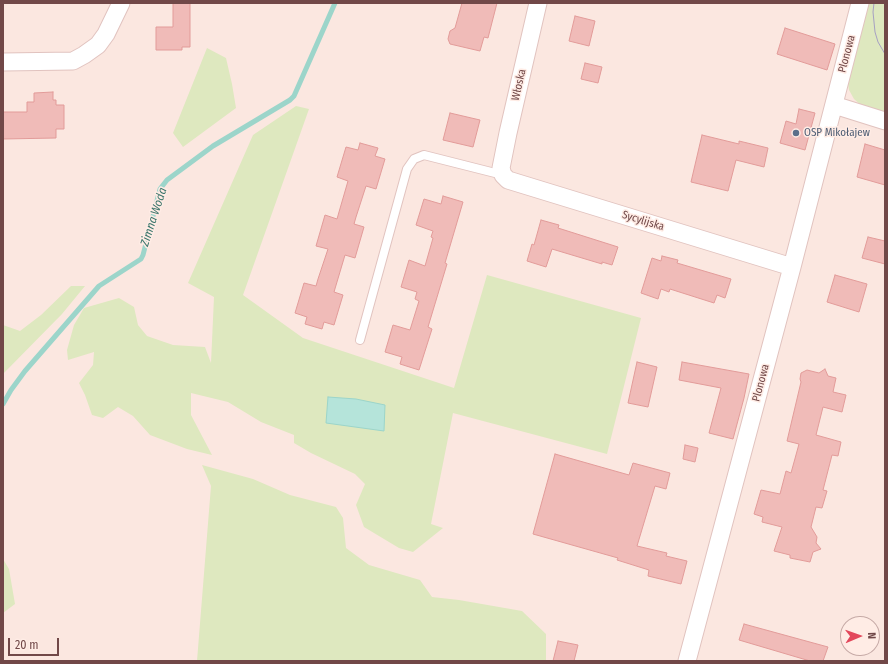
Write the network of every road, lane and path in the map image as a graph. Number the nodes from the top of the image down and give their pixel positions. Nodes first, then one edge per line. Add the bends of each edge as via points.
1 (121, 3) edge
2 (538, 3) edge
3 (860, 3) edge
4 (3, 62) edge
5 (834, 105) junction
6 (885, 120) edge
7 (502, 171) junction
8 (792, 267) junction
9 (360, 340) dead end
10 (686, 661) edge

1 - 4 street via 98,46 73,61
2 - 7 street, Włoska
3 - 5 street, Plonowa
5 - 6 street
5 - 8 street, Plonowa
7 - 8 street, Sycylijska via 508,180
7 - 9 lane via 424,155 414,159 407,169
8 - 10 street, Plonowa

